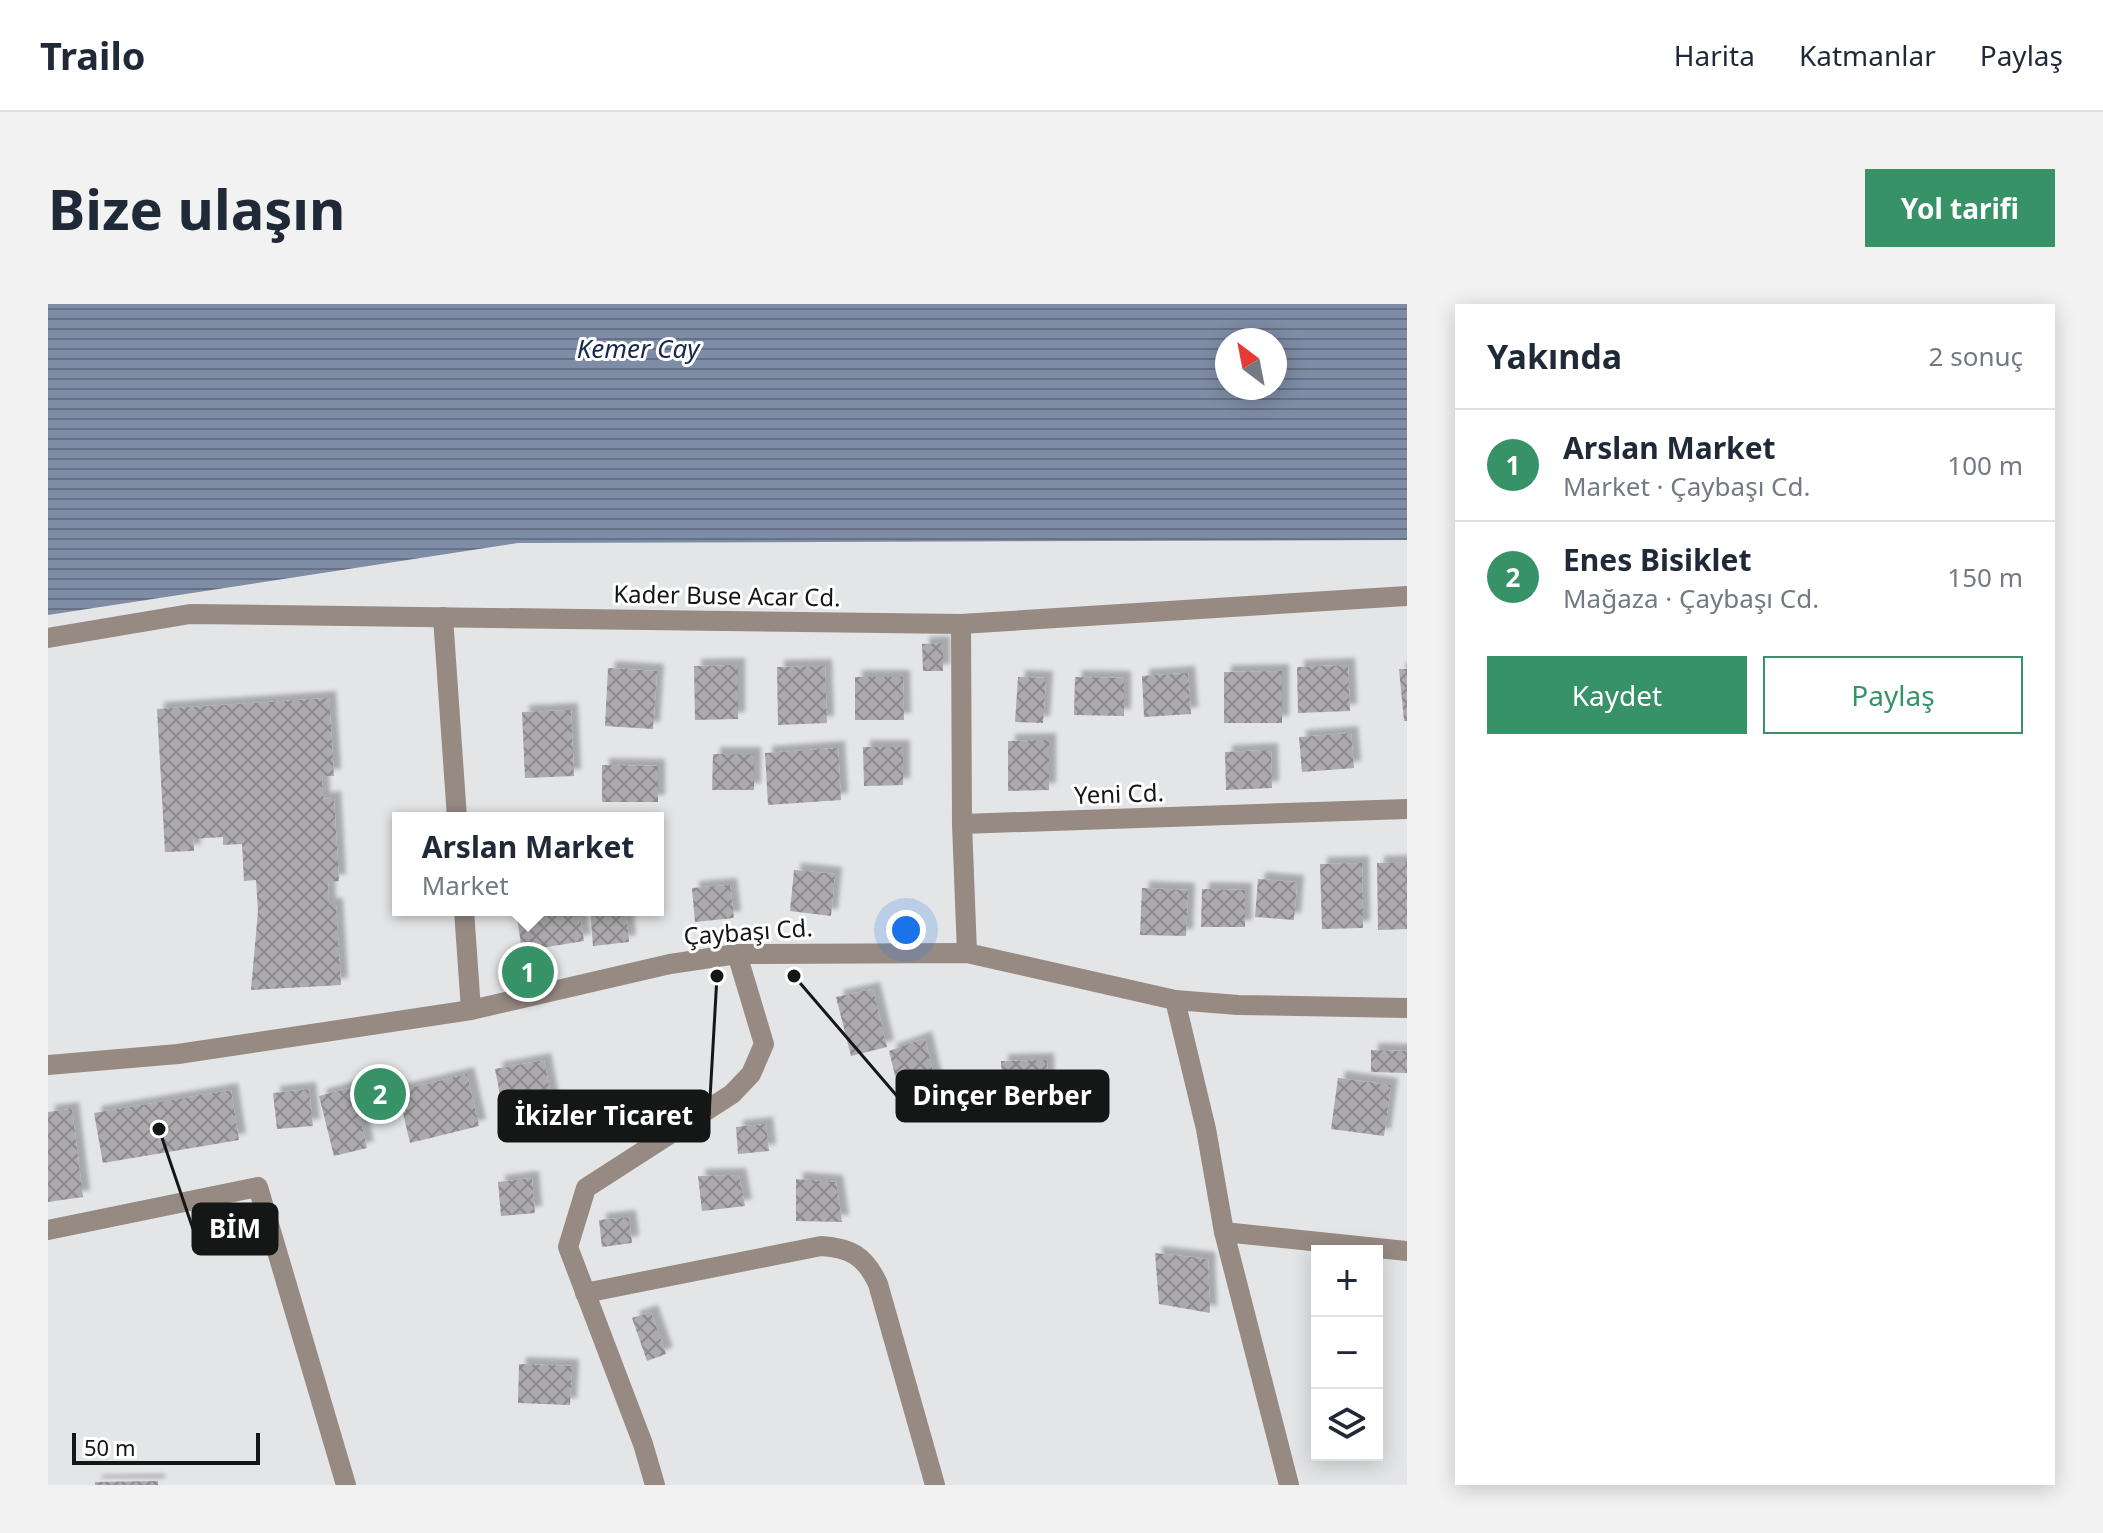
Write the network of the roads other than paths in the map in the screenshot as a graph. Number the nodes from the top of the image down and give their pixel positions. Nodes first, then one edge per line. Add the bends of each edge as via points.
1 (1407, 596) edge
2 (443, 617) junction
3 (961, 624) junction
4 (48, 638) edge
5 (1407, 809) edge
6 (457, 812) edge
7 (962, 824) junction
8 (464, 916) edge
9 (967, 953) junction
10 (737, 954) junction
11 (1175, 1000) junction
12 (1407, 1008) edge
13 (471, 1010) junction
14 (48, 1065) edge
15 (48, 1230) edge
16 (1224, 1232) junction
17 (1407, 1251) edge
18 (585, 1293) junction
19 (650, 1484) edge
20 (346, 1485) edge
21 (935, 1485) edge
22 (1289, 1485) edge

1 - 3 street, Kader Buse Acar Cd.
2 - 3 street, Kader Buse Acar Cd.
2 - 4 street, Kader Buse Acar Cd. via 190,614
2 - 6 street
3 - 7 street
5 - 7 street, Yeni Cd.
7 - 9 street
8 - 13 street
9 - 10 street, Çaybaşı Cd.
9 - 11 street, Çaybaşı Cd.
10 - 13 street, Çaybaşı Cd. via 670,964
10 - 18 street via 764,1044 751,1074 732,1094 586,1188 568,1247
11 - 12 street, Çaybaşı Cd.
11 - 16 street
13 - 14 street, Çaybaşı Cd. via 178,1054
15 - 20 street via 258,1187
16 - 17 street
16 - 22 street
18 - 19 street via 643,1444
18 - 21 street via 821,1246 857,1254 878,1284

